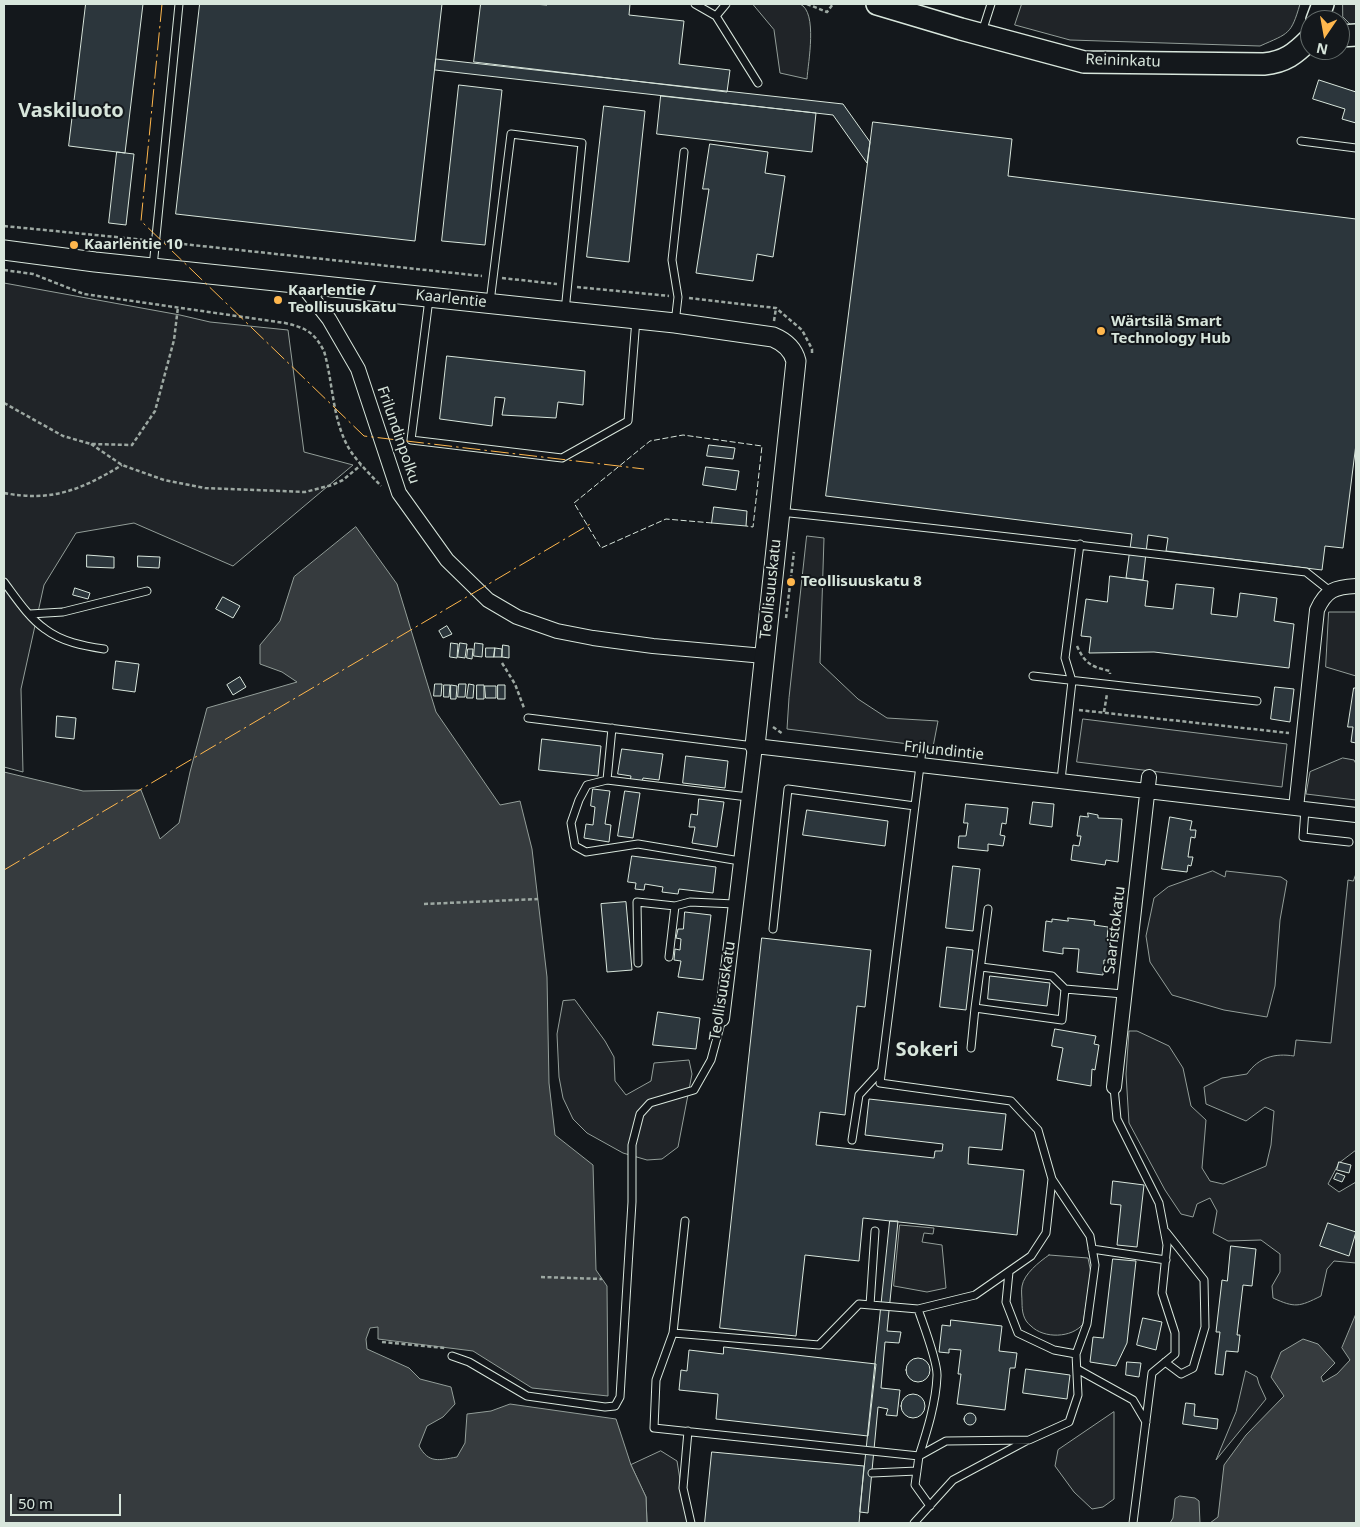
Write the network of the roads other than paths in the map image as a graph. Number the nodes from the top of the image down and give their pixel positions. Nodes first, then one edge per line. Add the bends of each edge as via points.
1 (179, 4) edge
2 (695, 4) edge
3 (726, 4) edge
4 (877, 4) edge
5 (991, 4) edge
6 (716, 16) junction
7 (982, 34) junction
8 (1300, 48) edge
9 (758, 82) dead end
10 (1301, 141) dead end
11 (1356, 148) edge
12 (684, 152) dead end
13 (4, 250) edge
14 (153, 268) junction
15 (300, 282) junction
16 (429, 297) junction
17 (490, 303) junction
18 (565, 311) junction
19 (636, 319) junction
20 (675, 323) junction
21 (804, 360) joint
22 (779, 512) junction
23 (1080, 544) junction
24 (4, 582) edge
25 (1356, 586) edge
26 (146, 591) dead end
27 (1330, 591) junction
28 (30, 614) junction
29 (104, 649) dead end
30 (764, 656) junction
31 (1033, 676) dead end
32 (1072, 681) junction
33 (1257, 701) dead end
34 (528, 718) road end
35 (612, 728) junction
36 (755, 746) junction
37 (922, 750) dead end
38 (920, 766) junction
39 (607, 780) junction
40 (1061, 780) junction
41 (1148, 784) junction
42 (748, 798) junction
43 (915, 806) junction
44 (1301, 809) junction
45 (1356, 815) edge
46 (1349, 842) dead end
47 (740, 861) junction
48 (735, 904) junction
49 (675, 906) junction
50 (988, 909) dead end
51 (773, 929) dead end
52 (669, 957) dead end
53 (638, 963) dead end
54 (980, 967) junction
55 (1065, 988) junction
56 (1124, 994) junction
57 (975, 1008) junction
58 (722, 1019) joint
59 (971, 1048) dead end
60 (882, 1071) junction
61 (1114, 1087) joint
62 (852, 1140) dead end
63 (1052, 1180) junction
64 (685, 1221) dead end
65 (1164, 1230) junction
66 (875, 1231) dead end
67 (1092, 1249) junction
68 (1166, 1260) junction
69 (1009, 1272) junction
70 (870, 1305) junction
71 (918, 1309) junction
72 (672, 1333) junction
73 (1076, 1354) junction
74 (452, 1356) dead end
75 (1164, 1362) junction
76 (1077, 1369) junction
77 (1146, 1423) junction
78 (688, 1432) junction
79 (1029, 1440) junction
80 (918, 1456) junction
81 (917, 1471) junction
82 (872, 1473) dead end
83 (930, 1506) junction
84 (691, 1523) edge
85 (914, 1523) edge
86 (1133, 1523) edge

1 - 14 lane
2 - 6 lane
3 - 6 lane
4 - 7 main road, Reininkatu
5 - 7 lane
6 - 9 lane
7 - 8 main road, Reininkatu via 1084,62 1264,64 1279,62
10 - 11 lane
12 - 20 lane via 672,260 678,297
13 - 14 street, Kaarlentie
14 - 15 street, Kaarlentie
15 - 16 street, Kaarlentie
15 - 30 street, Frilundinpolku via 329,319 358,369 399,493 447,560 488,600 517,617 575,635
16 - 17 street, Kaarlentie
16 - 19 lane via 411,440 562,458 628,420
17 - 18 street, Kaarlentie
17 - 18 lane via 511,134 582,143
18 - 19 street, Kaarlentie
19 - 20 street, Kaarlentie
20 - 21 street, Kaarlentie via 773,337
21 - 22 street, Teollisuuskatu
22 - 23 lane
22 - 30 street, Teollisuuskatu
23 - 27 lane via 1306,572
23 - 32 lane via 1065,658
24 - 28 lane
25 - 27 street
26 - 28 lane via 63,612
27 - 44 street via 1322,598 1317,610
28 - 29 lane via 45,629 78,646
30 - 36 street, Teollisuuskatu
31 - 32 lane
32 - 33 lane
32 - 40 lane
34 - 35 lane, Frilundintie
35 - 36 lane, Frilundintie
35 - 39 lane
36 - 38 street, Frilundintie
36 - 42 street, Teollisuuskatu
37 - 38 lane
38 - 40 street, Frilundintie
38 - 43 lane
39 - 42 lane
39 - 47 lane via 588,785 579,800 571,823 575,846 586,852 638,844
40 - 41 street, Frilundintie
41 - 44 street, Frilundintie
41 - 56 street, Saaristokatu
42 - 47 street, Teollisuuskatu
43 - 51 lane via 788,788
43 - 60 lane
44 - 45 street, Frilundintie
44 - 46 lane via 1303,838
47 - 48 street, Teollisuuskatu
48 - 49 lane via 690,902
48 - 58 street, Teollisuuskatu
49 - 52 lane
49 - 53 lane via 637,902
50 - 54 lane
54 - 55 lane via 1052,976
54 - 57 lane
55 - 56 lane
55 - 57 lane via 1062,1020
56 - 61 street, Saaristokatu
57 - 59 lane
58 - 74 lane, Teollisuuskatu via 712,1060 694,1090 650,1103 640,1114 632,1144 632,1202 620,1396 614,1406 605,1408 527,1396 470,1362
60 - 62 lane via 859,1095
60 - 63 lane via 880,1083 1011,1101 1038,1130
61 - 65 lane via 1117,1119 1159,1203
63 - 67 lane via 1090,1236
63 - 69 lane via 1046,1233 1031,1256
64 - 72 lane
65 - 68 lane
65 - 75 lane via 1204,1280 1205,1327 1193,1368 1181,1374
66 - 70 lane
67 - 68 lane
67 - 73 lane via 1095,1265 1087,1324
68 - 75 lane via 1162,1293 1175,1334 1175,1354
69 - 71 lane via 975,1295
69 - 73 lane via 1006,1302 1018,1333 1054,1350
70 - 71 lane
70 - 72 lane via 858,1304 819,1345
71 - 80 lane via 938,1375 928,1426
72 - 78 lane via 656,1380 654,1428
73 - 76 lane
75 - 77 lane via 1152,1373
76 - 77 lane via 1132,1400
76 - 79 lane via 1078,1395 1069,1422
77 - 86 lane
78 - 80 lane
78 - 84 lane via 683,1488
79 - 80 lane via 946,1441
79 - 83 lane via 953,1480
80 - 81 lane
81 - 82 lane
81 - 83 lane via 915,1485
83 - 85 lane

